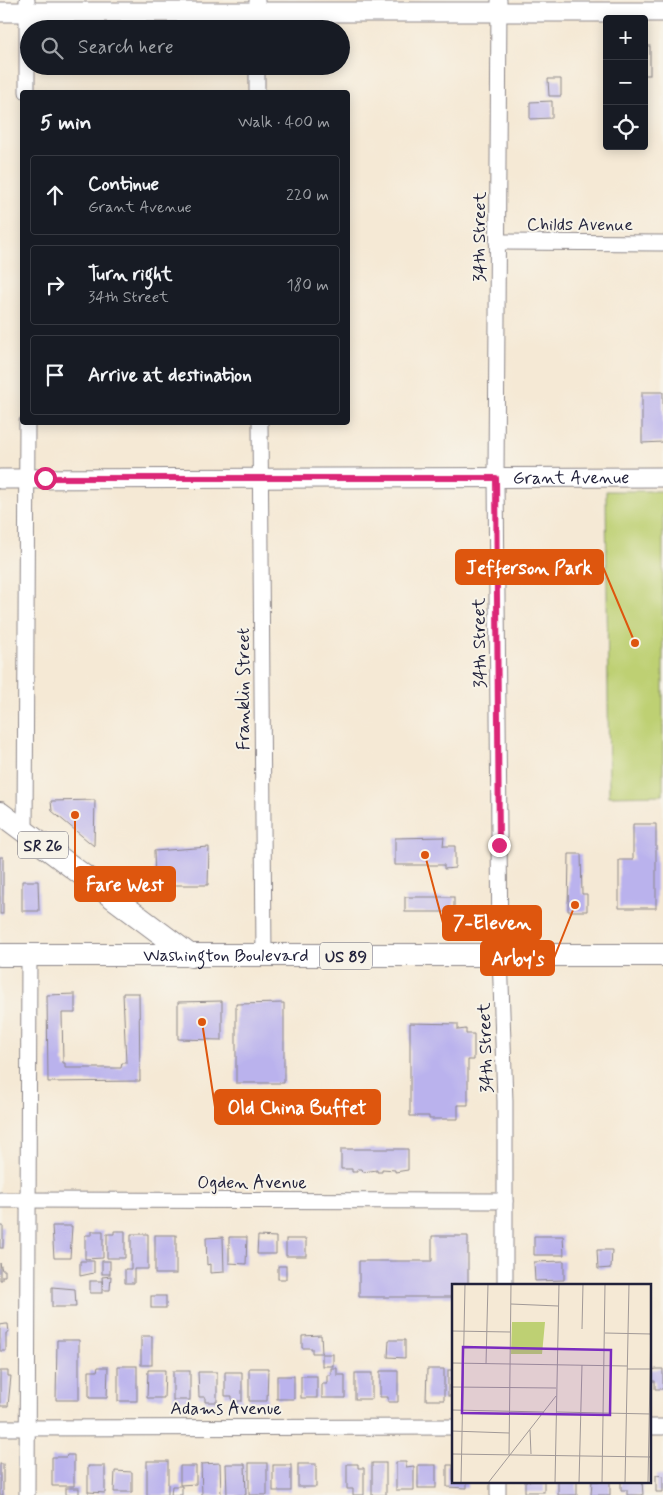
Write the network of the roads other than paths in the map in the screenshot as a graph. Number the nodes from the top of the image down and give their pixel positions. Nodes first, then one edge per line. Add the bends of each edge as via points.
1 (26, 6) edge
2 (498, 6) edge
3 (0, 12) edge
4 (663, 12) edge
5 (257, 13) edge
6 (26, 20) edge
7 (27, 75) edge
8 (257, 75) edge
9 (27, 90) edge
10 (257, 90) edge
11 (497, 242) junction
12 (663, 243) edge
13 (27, 425) edge
14 (260, 425) edge
15 (260, 478) junction
16 (496, 478) junction
17 (663, 478) edge
18 (0, 479) edge
19 (27, 479) junction
20 (0, 813) edge
21 (25, 832) junction
22 (500, 954) junction
23 (0, 955) edge
24 (29, 955) junction
25 (663, 955) edge
26 (191, 956) junction
27 (264, 956) junction
28 (0, 1200) edge
29 (28, 1200) junction
30 (505, 1201) junction
31 (505, 1284) edge
32 (452, 1426) edge
33 (650, 1427) edge
34 (663, 1427) edge
35 (0, 1428) edge
36 (28, 1428) junction
37 (498, 1482) edge
38 (27, 1495) edge
39 (498, 1495) edge

1 - 3 street
1 - 5 street
1 - 6 street
2 - 4 street
2 - 5 street
2 - 11 street, 34th Street
7 - 9 street
8 - 10 street
11 - 12 street, Childs Avenue
11 - 16 street, 34th Street
13 - 19 street
14 - 15 street, Franklin Street
15 - 16 street, Grant Avenue
15 - 19 street, Grant Avenue
15 - 27 street, Franklin Street
16 - 17 street, Grant Avenue
16 - 22 street, 34th Street
18 - 19 street, Grant Avenue
19 - 21 street
20 - 21 main road, SR 26
21 - 26 main road, SR 26
22 - 25 main road, Washington Boulevard / US 89
22 - 27 main road, Washington Boulevard / US 89
22 - 30 street, 34th Street
23 - 24 main road, Washington Boulevard / US 89
24 - 26 main road, Washington Boulevard / US 89
24 - 29 street
26 - 27 main road, Washington Boulevard / US 89
28 - 29 street, Ogden Avenue
29 - 30 street, Ogden Avenue
29 - 36 street
30 - 31 street, 34th Street
32 - 36 street, Adams Avenue
33 - 34 street
35 - 36 street, Adams Avenue
36 - 38 street
37 - 39 street

